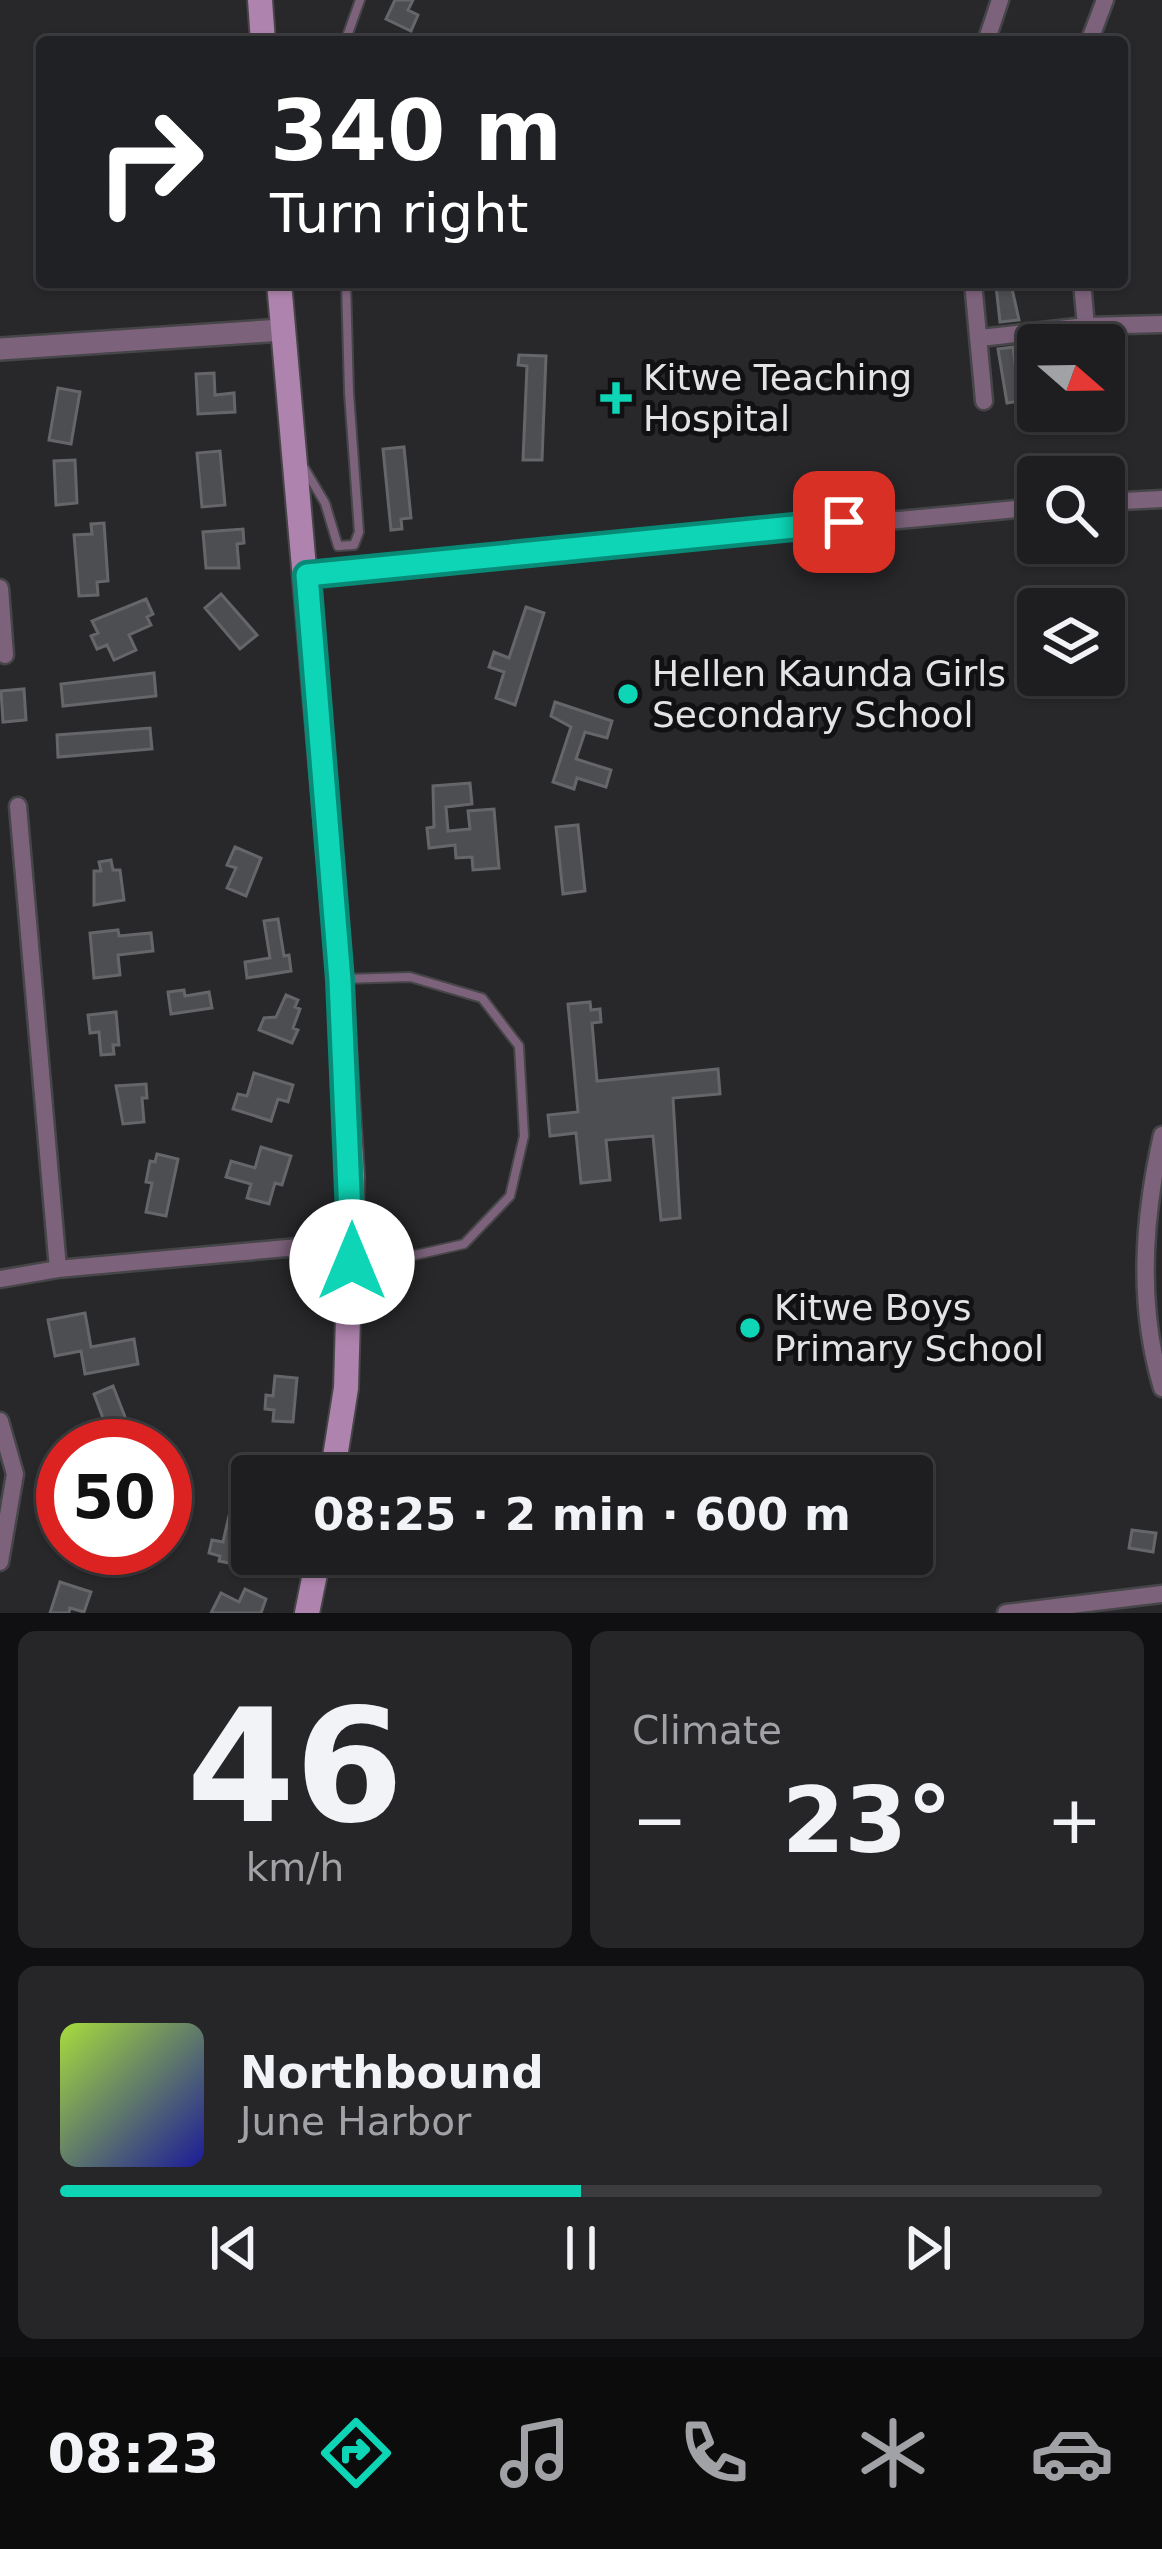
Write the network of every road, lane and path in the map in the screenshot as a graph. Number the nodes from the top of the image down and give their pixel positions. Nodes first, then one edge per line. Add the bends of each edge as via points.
1 (260, 0) edge
2 (360, 0) edge
3 (1000, 0) edge
4 (1105, 0) edge
5 (263, 36) edge
6 (347, 36) edge
7 (988, 36) edge
8 (1091, 36) edge
9 (279, 288) edge
10 (346, 288) edge
11 (975, 288) edge
12 (1083, 288) edge
13 (1086, 324) edge
14 (1162, 324) edge
15 (1125, 325) edge
16 (282, 330) junction
17 (1017, 334) edge
18 (980, 338) junction
19 (0, 349) edge
20 (984, 401) dead end
21 (295, 456) junction
22 (1162, 499) edge
23 (1125, 501) edge
24 (1017, 509) edge
25 (307, 575) junction
26 (0, 588) edge
27 (5, 655) dead end
28 (18, 806) dead end
29 (340, 980) junction
30 (1162, 1136) edge
31 (352, 1252) junction
32 (58, 1269) junction
33 (0, 1279) edge
34 (1162, 1388) edge
35 (0, 1420) edge
36 (335, 1455) edge
37 (0, 1562) edge
38 (315, 1575) edge
39 (1162, 1594) edge
40 (307, 1613) edge
41 (1006, 1613) edge

1 - 5 main road
2 - 6 lane
3 - 7 street
4 - 8 street
9 - 16 main road
10 - 21 lane via 354,545 338,546 325,503
11 - 18 street
12 - 13 street
14 - 15 street
16 - 19 street
16 - 21 main road
17 - 18 street
18 - 20 street
21 - 25 main road
22 - 23 street
24 - 25 street
25 - 29 main road
26 - 27 street
28 - 32 street
29 - 31 main road
29 - 31 lane via 410,977 482,998 519,1046 524,1136 510,1196 464,1244 411,1256
30 - 34 street via 1147,1208 1146,1288
31 - 32 street
31 - 36 main road
32 - 33 street
35 - 37 street via 15,1474
38 - 40 main road
39 - 41 street

